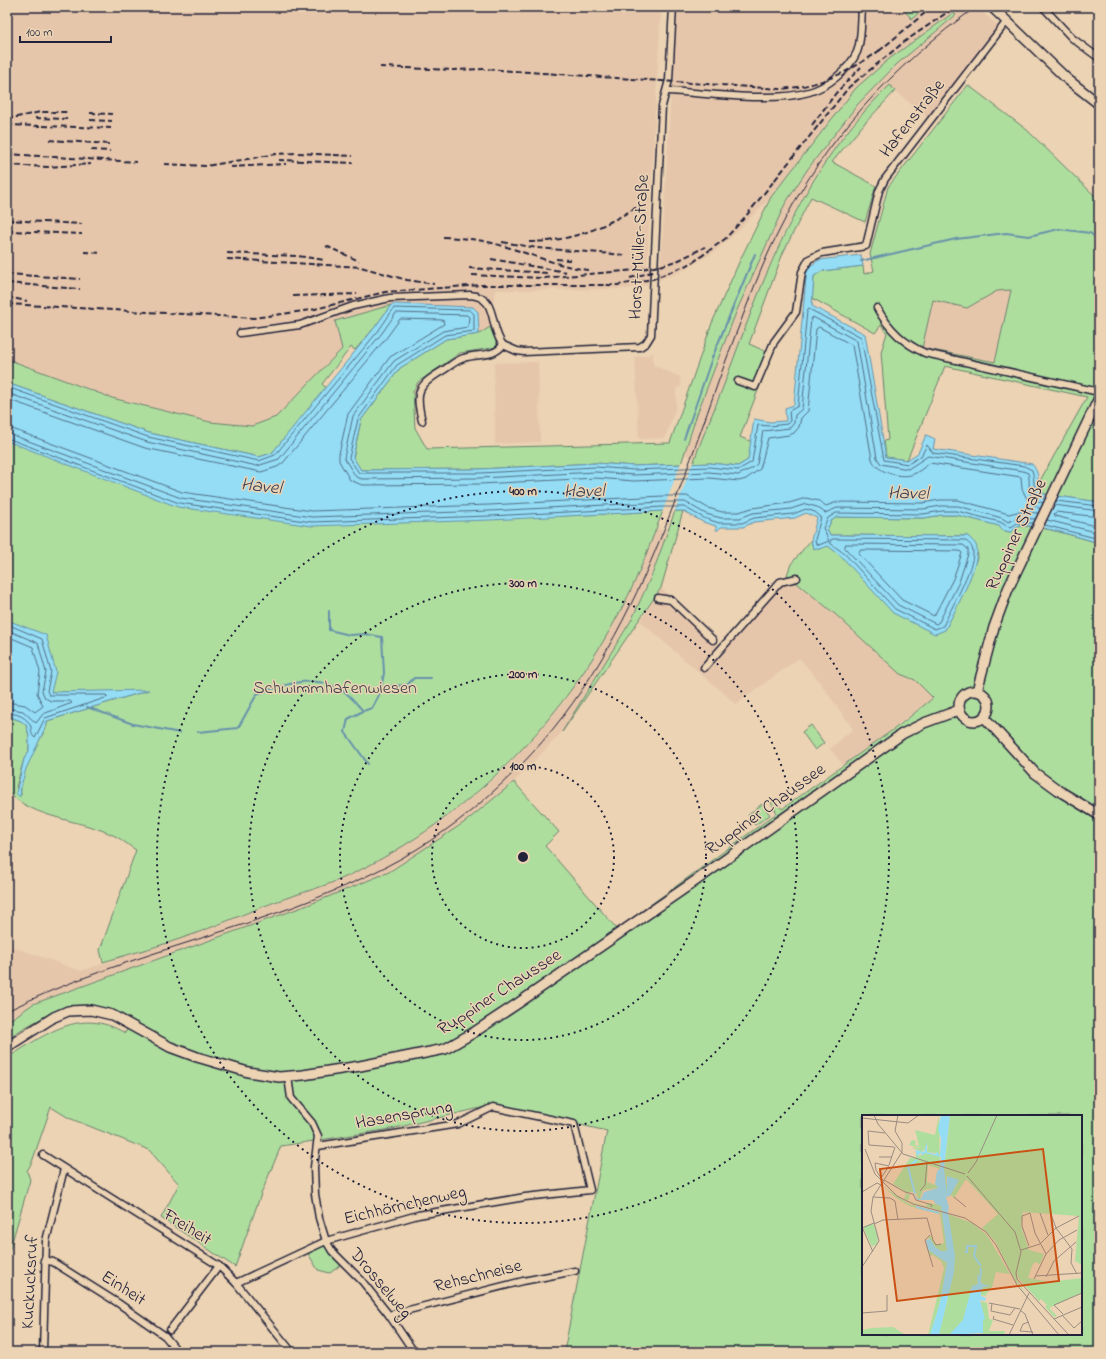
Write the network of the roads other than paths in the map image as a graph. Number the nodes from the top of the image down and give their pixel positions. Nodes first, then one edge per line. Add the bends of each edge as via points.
1 (673, 7) edge
2 (862, 7) edge
3 (1006, 7) edge
4 (1043, 7) edge
5 (995, 10) edge
6 (1007, 21) junction
7 (1099, 58) edge
8 (667, 90) junction
9 (1099, 104) edge
10 (877, 308) dead end
11 (240, 333) dead end
12 (504, 345) junction
13 (738, 380) dead end
14 (1099, 392) edge
15 (1099, 398) edge
16 (422, 421) dead end
17 (797, 578) dead end
18 (658, 598) dead end
19 (713, 640) dead end
20 (704, 668) dead end
21 (977, 691) junction
22 (959, 710) junction
23 (984, 717) junction
24 (1099, 815) edge
25 (7, 1047) edge
26 (288, 1077) junction
27 (318, 1146) junction
28 (43, 1155) dead end
29 (64, 1168) junction
30 (590, 1190) joint
31 (326, 1241) junction
32 (44, 1260) junction
33 (219, 1266) junction
34 (575, 1272) dead end
35 (236, 1283) junction
36 (389, 1315) junction
37 (170, 1330) dead end
38 (43, 1352) edge
39 (178, 1352) edge
40 (292, 1352) edge
41 (414, 1352) edge

1 - 8 street, Horst-Müller-Straße
2 - 8 street via 857,52 839,75 828,84 810,92 782,96
3 - 5 street
4 - 7 street via 1072,38
5 - 6 main road
6 - 9 main road via 1068,79
6 - 13 street, Hafenstraße via 885,179 879,191 866,246 822,253 809,259 802,272 796,312 774,342 755,387
8 - 12 street, Horst-Müller-Straße via 662,106 651,335 646,343 640,347 524,352
10 - 14 street via 900,338 925,353
11 - 12 street via 300,325 353,306 390,298 470,296 481,298 490,306 494,329
12 - 16 street via 494,353 463,358 428,380 419,392
15 - 21 main road, Ruppiner Straße via 1008,589 994,627
17 - 20 street via 780,582
18 - 19 street via 671,600
21 - 22 main road via 963,694
21 - 23 main road via 989,702
22 - 23 main road via 970,720 980,720
22 - 26 main road, Ruppiner Chaussee via 902,734 701,877 454,1045 434,1053
23 - 24 main road via 1035,773
25 - 26 main road, Ruppiner Chaussee via 45,1021 68,1011 98,1011 120,1018 170,1047 197,1058 248,1072
26 - 27 street, Drosselweg via 291,1098 316,1130
27 - 30 street, Hasensprung via 458,1124 493,1107 574,1124
27 - 31 street, Drosselweg via 314,1167 315,1194 318,1218
28 - 29 street, Freiheit
29 - 32 street, Kuckucksruf via 46,1241
29 - 33 street, Freiheit
30 - 31 street, Eichhörnchenweg via 525,1197 418,1215
31 - 35 street, Eichhörnchenweg
31 - 36 street, Drosselweg
32 - 38 street, Kuckucksruf
32 - 39 street, Einheit via 53,1262 118,1303 165,1336
33 - 35 street, Freiheit
33 - 37 street
34 - 36 street, Rehschneise via 524,1281
35 - 40 street, Freiheit
36 - 41 street, Drosselweg

